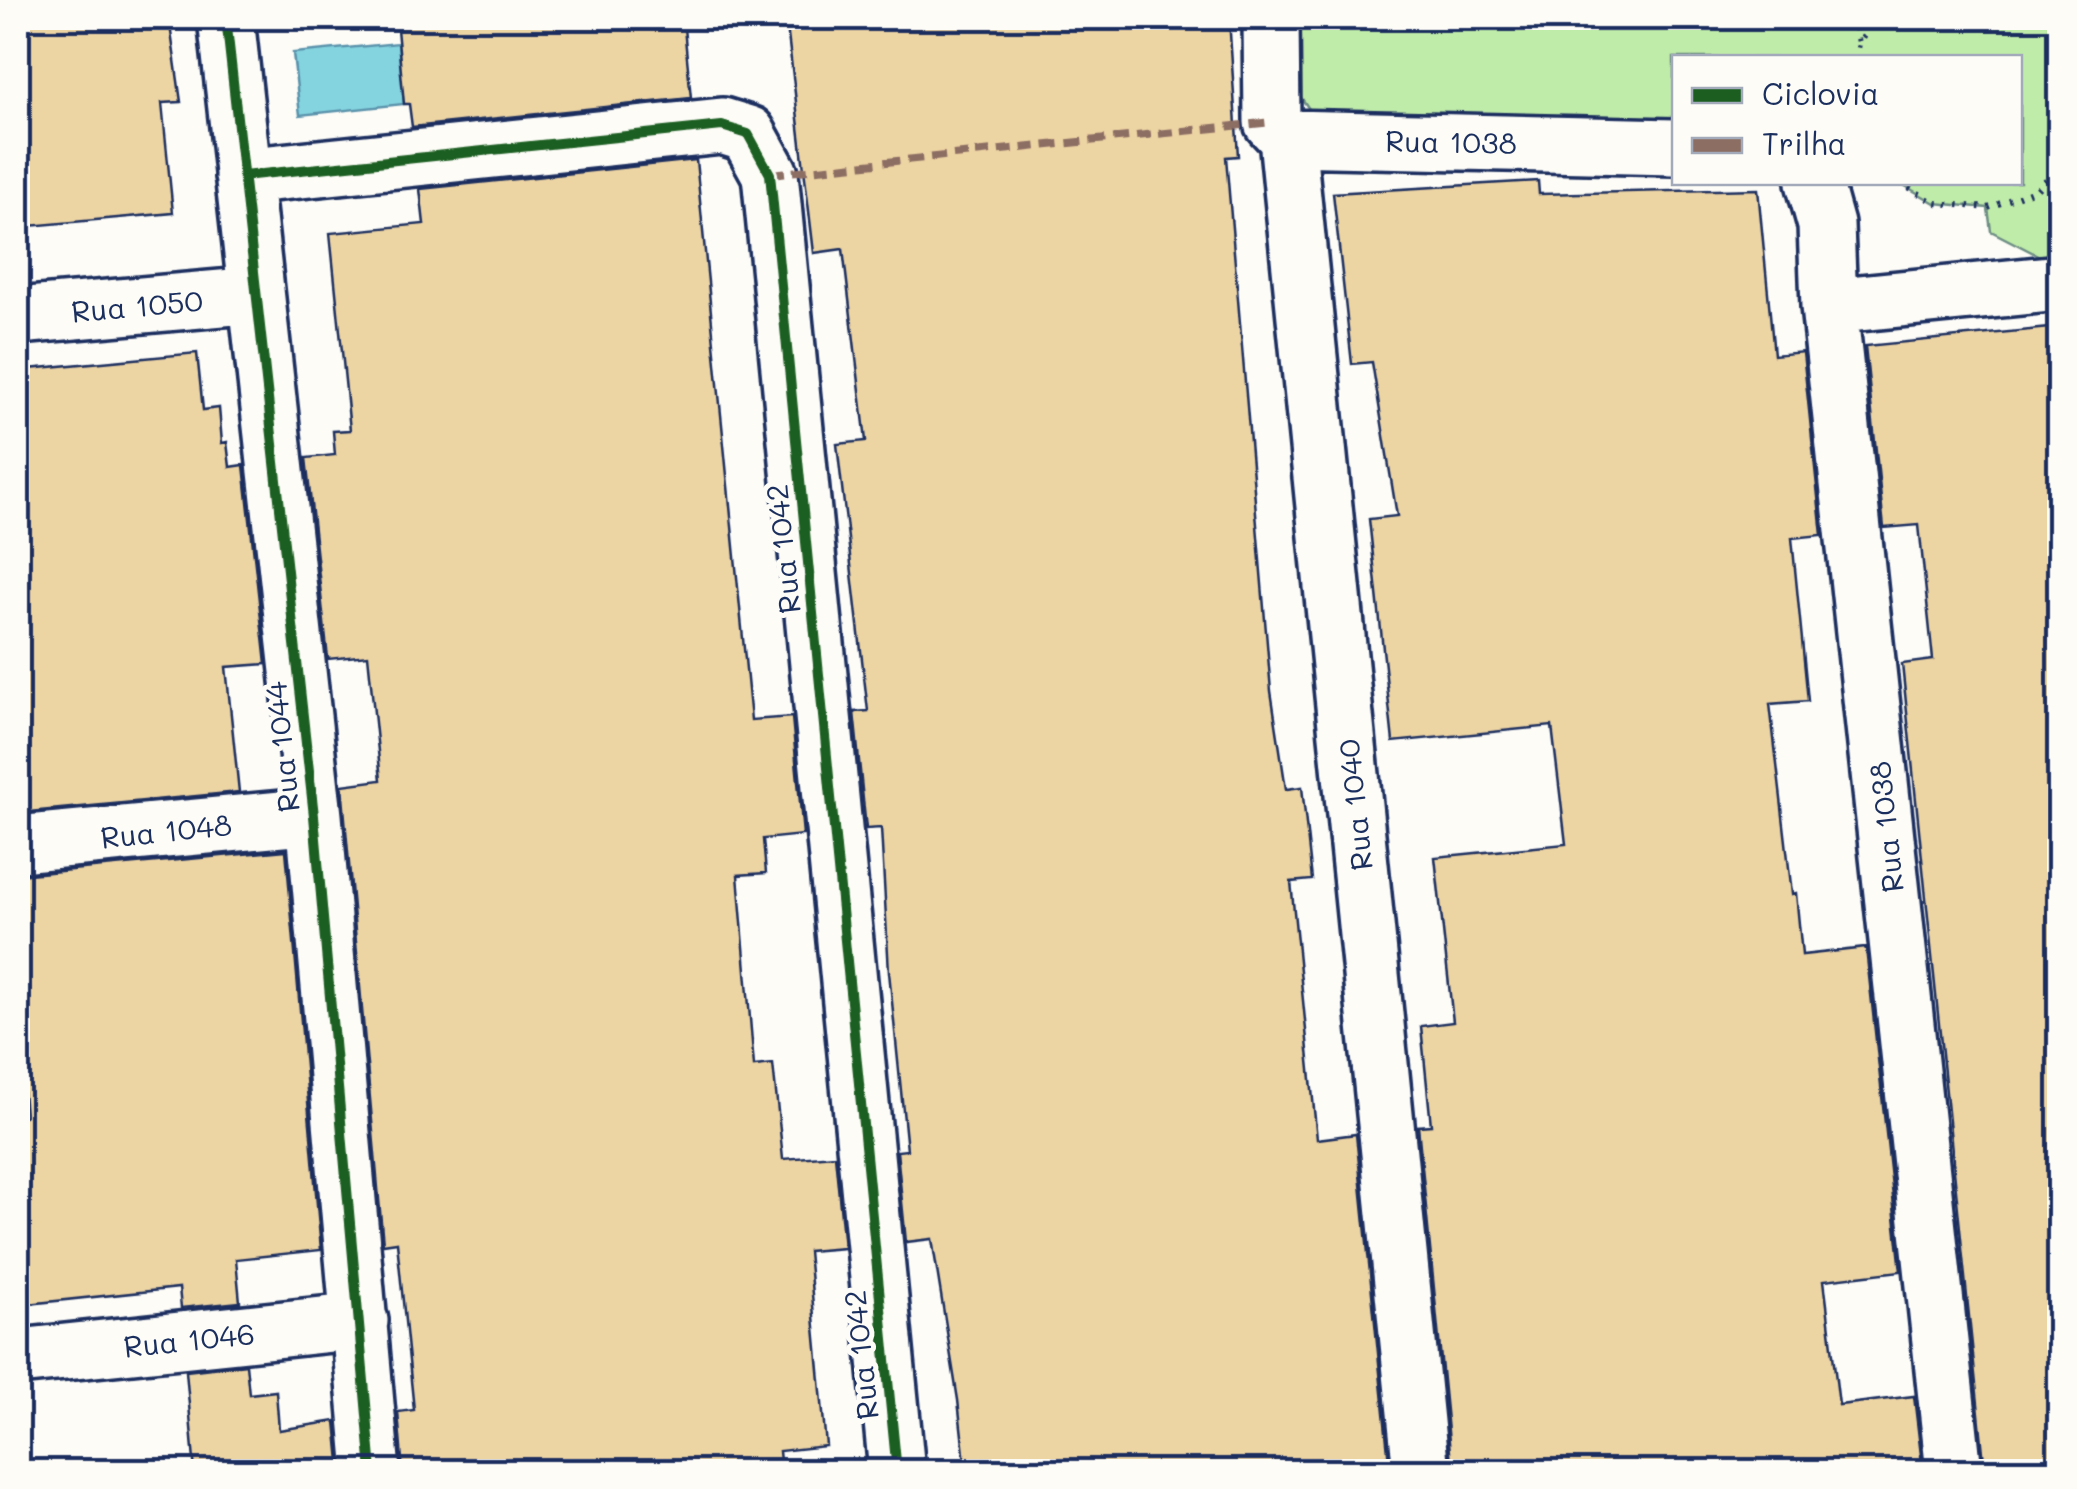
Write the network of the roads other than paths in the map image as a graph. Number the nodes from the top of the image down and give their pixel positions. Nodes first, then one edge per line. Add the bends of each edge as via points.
1 (226, 18) edge
2 (1271, 18) edge
3 (1287, 138) junction
4 (1672, 146) edge
5 (242, 176) junction
6 (1815, 185) edge
7 (2060, 282) edge
8 (256, 295) junction
9 (1829, 306) junction
10 (18, 316) edge
11 (314, 816) junction
12 (18, 844) edge
13 (360, 1320) junction
14 (18, 1356) edge
15 (372, 1472) edge
16 (896, 1472) edge
17 (1420, 1472) edge
18 (1954, 1472) edge

1 - 5 street, Rua 1044
2 - 3 street, Rua 1040 via 1272,122
3 - 4 street, Rua 1038
3 - 17 street, Rua 1040
5 - 8 street, Rua 1044
5 - 16 street, Rua 1042 via 722,126 748,134 770,174
6 - 9 street, Rua 1038 via 1826,225
7 - 9 street
8 - 10 street, Rua 1050
8 - 11 street, Rua 1044
9 - 18 street, Rua 1038
11 - 12 street, Rua 1048
11 - 13 street, Rua 1044
13 - 14 street, Rua 1046
13 - 15 street, Rua 1044

